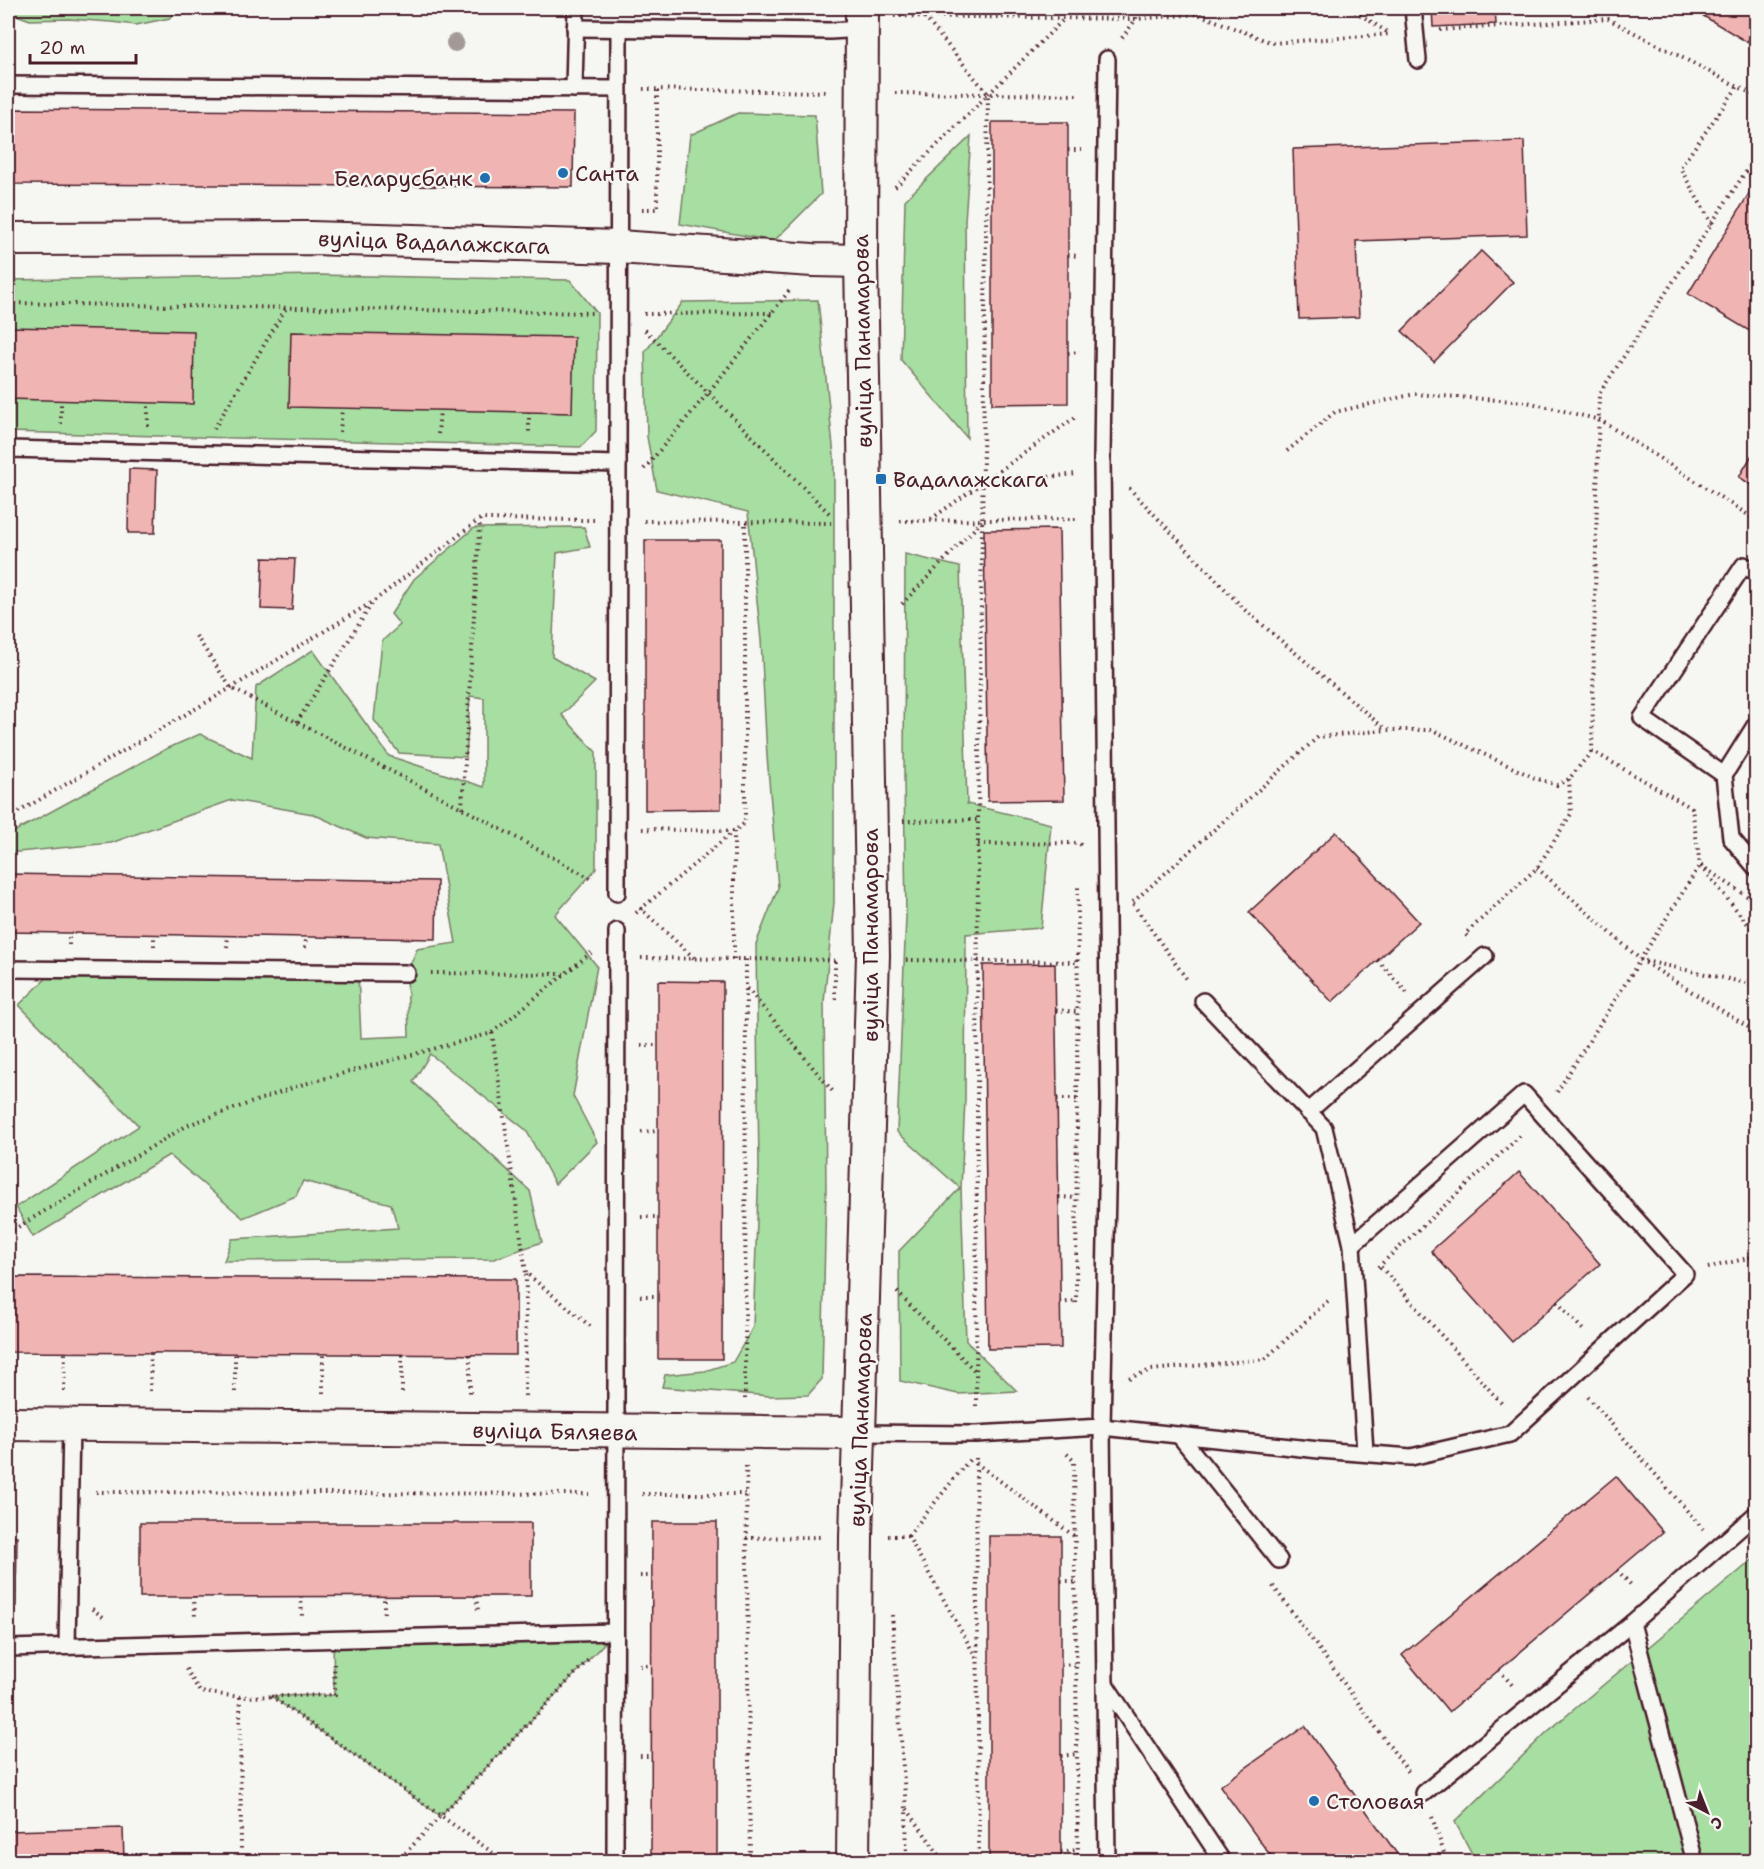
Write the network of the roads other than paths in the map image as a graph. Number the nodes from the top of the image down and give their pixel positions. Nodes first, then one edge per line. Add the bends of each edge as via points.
1 (576, 8) edge
2 (1413, 8) edge
3 (871, 18) edge
4 (575, 28) junction
5 (619, 29) junction
6 (1107, 59) dead end
7 (1418, 60) dead end
8 (8, 85) edge
9 (574, 89) junction
10 (618, 89) junction
11 (8, 239) edge
12 (618, 247) junction
13 (861, 261) junction
14 (8, 449) edge
15 (618, 464) junction
16 (1756, 573) edge
17 (1756, 724) edge
18 (1724, 775) junction
19 (1756, 868) edge
20 (617, 893) road end
21 (617, 931) dead end
22 (1485, 956) road end
23 (8, 969) edge
24 (406, 973) road end
25 (1203, 1001) dead end
26 (1308, 1112) junction
27 (1352, 1245) junction
28 (8, 1424) edge
29 (71, 1425) junction
30 (1102, 1427) junction
31 (616, 1432) junction
32 (859, 1433) junction
33 (1179, 1435) junction
34 (1365, 1452) junction
35 (1756, 1514) edge
36 (1279, 1560) dead end
37 (1632, 1623) junction
38 (615, 1632) junction
39 (67, 1646) junction
40 (8, 1648) edge
41 (1105, 1684) junction
42 (1424, 1793) road end
43 (615, 1862) edge
44 (853, 1862) edge
45 (1107, 1862) edge
46 (1223, 1862) edge
47 (1695, 1862) edge

1 - 4 lane
2 - 7 lane
3 - 5 lane via 830,31
3 - 13 street, вуліца Панамарова
4 - 5 lane
4 - 9 lane
5 - 10 lane
6 - 30 lane via 1102,460 1109,1098
8 - 9 lane
9 - 10 lane
10 - 12 lane
11 - 12 street, вуліца Вадалажскага via 310,238
12 - 13 street, вуліца Вадалажскага
12 - 15 lane
13 - 32 street, вуліца Панамарова via 884,958
14 - 15 lane
15 - 20 lane
16 - 18 lane via 1744,565 1641,718
17 - 18 lane
18 - 19 lane via 1731,838
21 - 31 lane
22 - 26 lane
23 - 24 lane
25 - 26 lane
26 - 27 lane via 1324,1128
27 - 34 lane
27 - 34 lane, вуліца Бяляева via 1524,1094 1685,1274 1510,1434 1412,1457
28 - 29 street, вуліца Бяляева
29 - 31 street, вуліца Бяляева
29 - 39 lane
30 - 32 lane, вуліца Бяляева via 976,1434
30 - 33 lane, вуліца Бяляева
30 - 41 lane
31 - 32 street, вуліца Бяляева
31 - 38 lane
32 - 44 street, вуліца Панамарова
33 - 34 lane, вуліца Бяляева
33 - 36 lane
35 - 37 lane
37 - 42 lane
37 - 47 lane
38 - 39 lane
38 - 43 lane
39 - 40 lane
41 - 45 lane
41 - 46 lane

